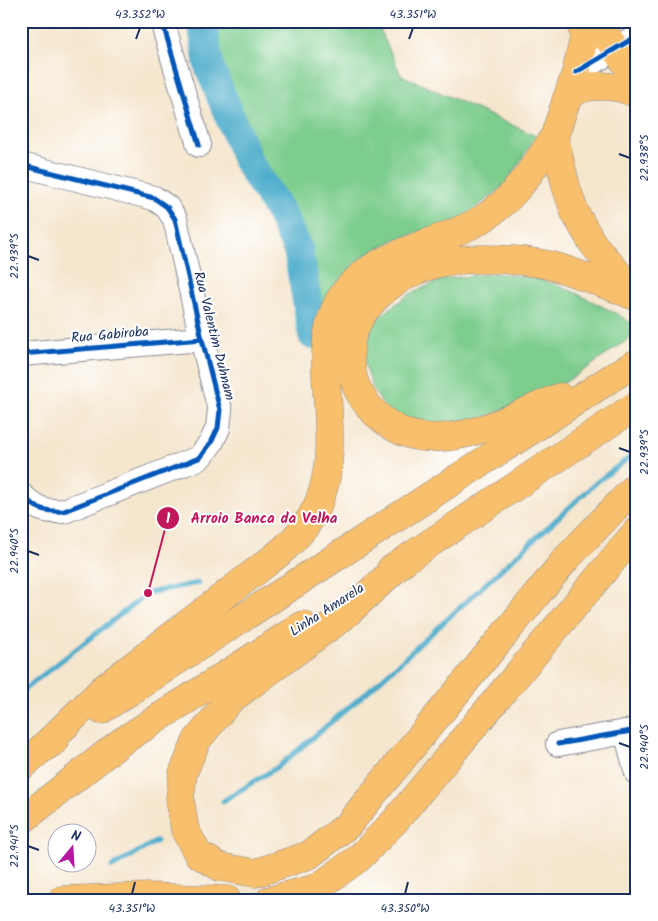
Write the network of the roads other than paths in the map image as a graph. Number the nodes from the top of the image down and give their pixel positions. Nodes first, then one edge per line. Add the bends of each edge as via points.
1 (162, 21) edge
2 (581, 21) edge
3 (596, 21) edge
4 (625, 42) edge
5 (576, 72) junction
6 (637, 80) edge
7 (637, 94) edge
8 (566, 100) junction
9 (554, 137) junction
10 (199, 145) dead end
11 (21, 165) edge
12 (637, 297) edge
13 (202, 338) junction
14 (21, 354) edge
15 (628, 368) edge
16 (637, 405) edge
17 (637, 485) edge
18 (21, 495) edge
19 (637, 531) edge
20 (405, 560) junction
21 (631, 731) edge
22 (558, 744) dead end
23 (30, 759) edge
24 (637, 773) edge
25 (21, 821) edge
26 (62, 900) edge
27 (227, 900) edge
28 (270, 900) edge

1 - 10 street
2 - 5 main road via 584,38
3 - 4 main road
4 - 5 street
4 - 6 main road
5 - 8 main road
7 - 8 main road via 611,87 589,87 576,91
8 - 9 main road
9 - 12 main road via 575,213 593,244
9 - 23 main road via 523,184 479,221 405,250 374,267 354,282 340,300 332,316 325,358 330,447 327,472 318,505 302,531 277,555 104,688
11 - 13 street, Rua Valentim Duhnam via 154,198 167,207 175,219
12 - 15 main road via 566,270 540,264 507,259 440,263 395,283 370,303 350,341 353,382 365,402 380,419 401,431 422,437 478,430
13 - 14 street, Rua Gabiroba
13 - 18 street, Rua Valentim Duhnam via 220,410 218,428 199,458 64,511 48,512 35,507
15 - 23 main road
16 - 20 main road, Linha Amarela
17 - 20 main road via 566,559 348,825 309,855 256,873 220,867 198,854 185,830 180,799 183,773 196,740 230,700 343,617
19 - 28 main road via 395,821 365,852 317,888
20 - 25 main road, Linha Amarela via 120,742
21 - 22 street
21 - 24 street
26 - 27 main road via 149,897

